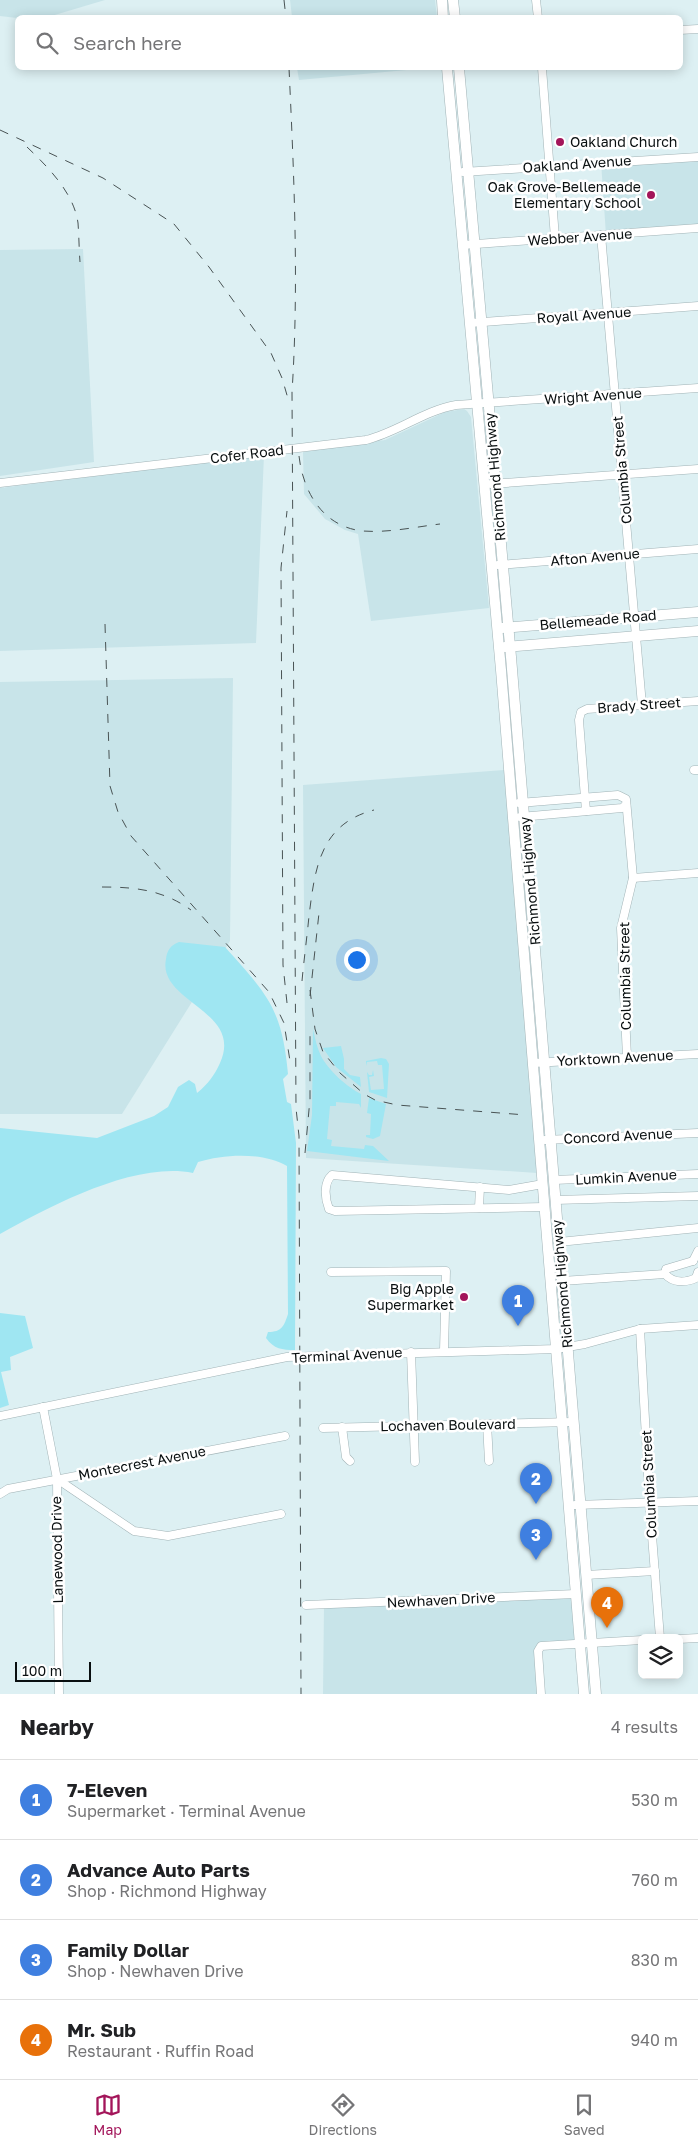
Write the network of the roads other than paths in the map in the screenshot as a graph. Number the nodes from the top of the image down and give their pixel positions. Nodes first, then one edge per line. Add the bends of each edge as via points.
1 (442, 0) edge
2 (453, 0) edge
3 (536, 0) edge
4 (443, 15) edge
5 (454, 15) edge
6 (538, 15) edge
7 (698, 29) edge
8 (683, 30) edge
9 (447, 70) edge
10 (459, 70) edge
11 (542, 70) edge
12 (698, 157) edge
13 (550, 166) junction
14 (468, 172) junction
15 (457, 173) junction
16 (698, 228) edge
17 (601, 235) junction
18 (555, 238) junction
19 (474, 244) junction
20 (463, 245) junction
21 (698, 306) edge
22 (608, 313) junction
23 (481, 322) junction
24 (470, 323) junction
25 (698, 388) edge
26 (614, 394) junction
27 (477, 403) junction
28 (489, 403) junction
29 (698, 469) edge
30 (622, 474) junction
31 (0, 483) edge
32 (496, 484) junction
33 (485, 485) junction
34 (698, 550) edge
35 (629, 554) junction
36 (503, 565) junction
37 (492, 566) junction
38 (698, 612) edge
39 (635, 617) junction
40 (509, 627) junction
41 (497, 628) junction
42 (698, 631) edge
43 (637, 636) junction
44 (510, 647) junction
45 (499, 648) junction
46 (698, 701) edge
47 (642, 705) junction
48 (585, 797) junction
49 (523, 802) junction
50 (512, 803) junction
51 (626, 805) junction
52 (586, 811) junction
53 (524, 816) junction
54 (513, 817) junction
55 (698, 873) edge
56 (633, 878) junction
57 (698, 1054) edge
58 (627, 1058) junction
59 (544, 1062) junction
60 (533, 1063) junction
61 (698, 1133) edge
62 (539, 1140) junction
63 (550, 1140) junction
64 (698, 1174) edge
65 (554, 1180) junction
66 (543, 1184) junction
67 (480, 1187) junction
68 (698, 1196) edge
69 (556, 1200) junction
70 (544, 1207) junction
71 (480, 1208) junction
72 (698, 1228) edge
73 (559, 1242) junction
74 (698, 1251) edge
75 (693, 1261) junction
76 (698, 1271) edge
77 (331, 1272) dead end
78 (665, 1274) junction
79 (562, 1281) junction
80 (698, 1325) edge
81 (640, 1329) junction
82 (567, 1347) junction
83 (556, 1349) junction
84 (444, 1351) junction
85 (411, 1352) junction
86 (42, 1407) junction
87 (0, 1416) edge
88 (562, 1422) junction
89 (573, 1422) junction
90 (487, 1424) junction
91 (414, 1425) junction
92 (342, 1427) junction
93 (323, 1428) dead end
94 (285, 1436) dead end
95 (350, 1461) dead end
96 (489, 1461) dead end
97 (415, 1462) dead end
98 (57, 1479) junction
99 (0, 1494) edge
100 (698, 1501) edge
101 (650, 1502) junction
102 (569, 1505) junction
103 (580, 1505) junction
104 (281, 1514) dead end
105 (655, 1571) junction
106 (586, 1575) junction
107 (576, 1594) junction
108 (306, 1606) dead end
109 (660, 1634) edge
110 (698, 1638) edge
111 (683, 1639) edge
112 (638, 1640) edge
113 (580, 1643) junction
114 (591, 1643) junction
115 (59, 1694) edge
116 (541, 1694) edge
117 (584, 1694) edge
118 (596, 1694) edge

1 - 4 main road
2 - 5 main road
3 - 6 street
7 - 8 street
9 - 15 main road, Richmond Highway
10 - 14 main road, Richmond Highway
11 - 13 street
12 - 13 street, Oakland Avenue
13 - 14 street, Oakland Avenue
13 - 18 street
14 - 15 street, Oakland Avenue
14 - 19 main road, Richmond Highway
15 - 20 main road, Richmond Highway
16 - 17 street, Webber Avenue
17 - 18 street, Webber Avenue
17 - 22 street, Columbia Street
18 - 19 street, Webber Avenue
19 - 20 street, Webber Avenue
19 - 23 main road, Richmond Highway
20 - 24 main road, Richmond Highway
21 - 22 street, Royall Avenue
22 - 23 street, Royall Avenue
22 - 26 street, Columbia Street
23 - 24 street, Royall Avenue
23 - 28 main road, Richmond Highway
24 - 27 main road, Richmond Highway
25 - 26 street, Wright Avenue
26 - 28 street, Wright Avenue
26 - 30 street, Columbia Street
27 - 28 street, Cofer Road
27 - 31 street, Cofer Road via 435,410 388,434 366,440
27 - 33 main road, Richmond Highway
28 - 32 main road, Richmond Highway
29 - 30 street
30 - 32 street
30 - 35 street, Columbia Street
32 - 33 street
32 - 36 main road, Richmond Highway
33 - 37 main road, Richmond Highway
34 - 35 street, Afton Avenue
35 - 36 street, Afton Avenue
35 - 39 street, Columbia Street
36 - 37 street, Afton Avenue
36 - 40 main road, Richmond Highway
37 - 41 main road, Richmond Highway
38 - 39 main road, Bellemeade Road
39 - 40 main road, Bellemeade Road
39 - 43 street, Columbia Street
40 - 41 main road, Bellemeade Road
40 - 44 main road, Richmond Highway
41 - 45 main road, Richmond Highway
42 - 43 main road, Bellemeade Road
43 - 44 main road, Bellemeade Road
43 - 47 street, Columbia Street
44 - 45 main road, Bellemeade Road
44 - 49 main road, Richmond Highway
45 - 50 main road, Richmond Highway
46 - 47 street, Brady Street
47 - 48 street, Brady Street via 580,712
48 - 49 street
48 - 51 street via 621,795 626,799
48 - 52 street
49 - 50 street
49 - 53 main road, Richmond Highway
50 - 54 main road, Richmond Highway
51 - 52 street
51 - 56 street, Columbia Street
52 - 53 street
53 - 54 street
53 - 59 main road, Richmond Highway
54 - 60 main road, Richmond Highway
55 - 56 street
56 - 58 street, Columbia Street via 621,928
57 - 58 street, Yorktown Avenue
58 - 59 street, Yorktown Avenue
59 - 60 street, Yorktown Avenue
59 - 63 main road, Richmond Highway
60 - 62 main road, Richmond Highway
61 - 63 street, Concord Avenue
62 - 63 street, Concord Avenue
62 - 66 main road, Richmond Highway
63 - 65 main road, Richmond Highway
64 - 65 street, Lumkin Avenue
65 - 69 main road, Richmond Highway
66 - 67 street via 509,1190
66 - 70 main road, Richmond Highway
67 - 71 street
67 - 71 street via 332,1176 326,1183 326,1200 329,1209 335,1211
68 - 69 street
69 - 73 main road, Richmond Highway
70 - 71 street
70 - 83 main road, Richmond Highway
72 - 73 street
73 - 79 main road, Richmond Highway
74 - 75 street
75 - 76 street via 698,1265
75 - 78 street via 666,1269
76 - 78 street via 696,1278 681,1282
77 - 84 street via 446,1271
78 - 79 street
79 - 82 main road, Richmond Highway
80 - 81 street, Terminal Avenue
81 - 82 street, Terminal Avenue
81 - 101 street, Columbia Street
82 - 83 street, Terminal Avenue
82 - 89 main road, Richmond Highway
83 - 84 street, Terminal Avenue
83 - 88 main road, Richmond Highway
84 - 85 street, Terminal Avenue
85 - 86 street, Terminal Avenue via 288,1357
85 - 91 street
86 - 87 street, Terminal Avenue
86 - 98 street, Lanewood Drive
88 - 89 street, Lochaven Boulevard
88 - 90 street, Lochaven Boulevard
88 - 102 main road, Richmond Highway
89 - 103 main road, Richmond Highway
90 - 91 street, Lochaven Boulevard
90 - 96 street
91 - 92 street, Lochaven Boulevard
91 - 97 street
92 - 93 street, Lochaven Boulevard
92 - 95 street via 346,1457
94 - 98 street, Montecrest Avenue
98 - 99 street, Montecrest Avenue via 8,1489
98 - 104 street via 134,1532 168,1536
98 - 115 street, Lanewood Drive
100 - 101 street
101 - 103 street
101 - 105 street, Columbia Street
102 - 103 street
102 - 107 main road, Richmond Highway
103 - 106 main road, Richmond Highway
105 - 106 street
105 - 109 street, Columbia Street
106 - 114 main road, Richmond Highway
107 - 108 street, Newhaven Drive
107 - 113 main road, Richmond Highway
110 - 111 street
112 - 114 street
113 - 114 street
113 - 116 street via 539,1648
113 - 117 main road, Richmond Highway
114 - 118 main road, Richmond Highway

